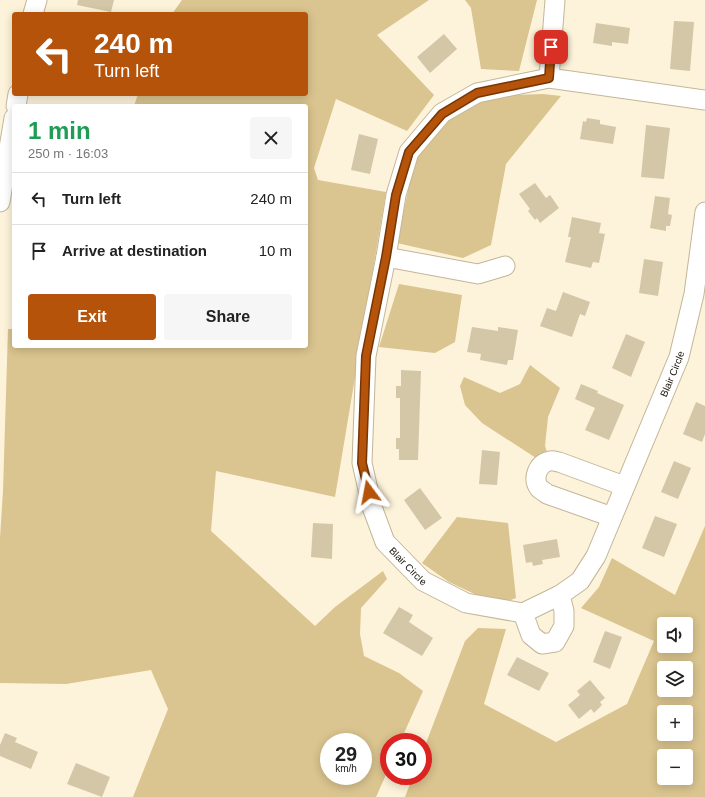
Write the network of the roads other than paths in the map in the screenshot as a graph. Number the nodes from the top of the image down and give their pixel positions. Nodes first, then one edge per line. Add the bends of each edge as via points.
1 (36, 0) edge
2 (555, 0) edge
3 (34, 12) edge
4 (549, 78) junction
5 (705, 100) edge
6 (12, 130) edge
7 (0, 202) edge
8 (705, 212) edge
9 (386, 257) junction
10 (505, 266) dead end
11 (624, 486) junction
12 (612, 518) junction
13 (560, 595) junction
14 (523, 613) junction

1 - 3 street
2 - 4 street
4 - 5 street, Blair Circle
4 - 9 street, Blair Circle via 477,93 442,114 409,152 396,195
6 - 7 street
8 - 11 street, Blair Circle via 694,294 679,357
9 - 10 street via 478,274
9 - 14 street, Blair Circle via 366,356 362,463 372,507 386,542 423,581 466,603
11 - 12 street, Blair Circle
11 - 12 street via 559,462 550,461 542,464 537,471 536,480 547,494
12 - 13 street, Blair Circle via 596,556 580,581
13 - 14 street, Blair Circle
13 - 14 street via 564,626 555,642 542,644 531,635

